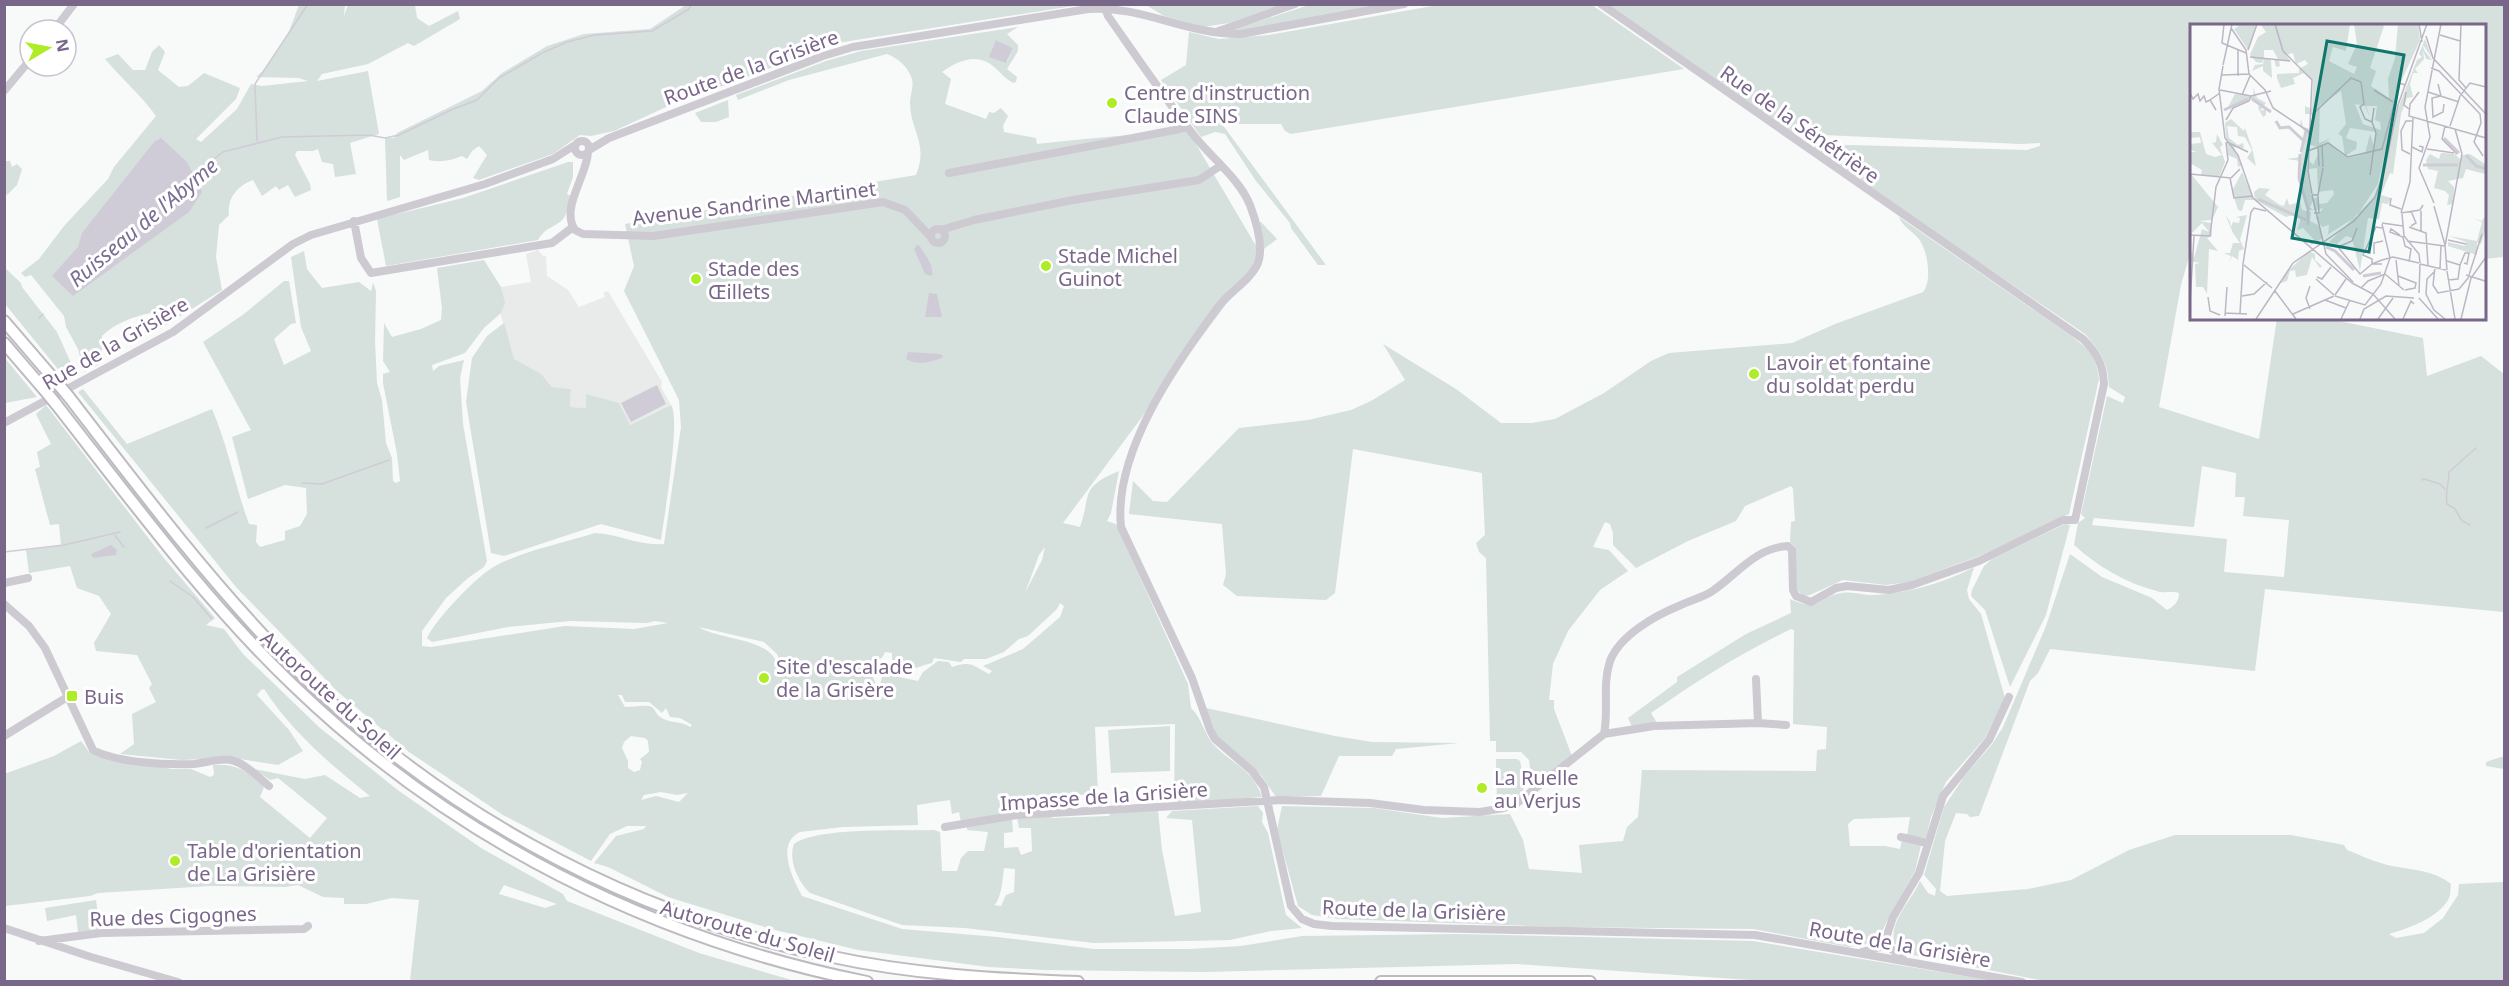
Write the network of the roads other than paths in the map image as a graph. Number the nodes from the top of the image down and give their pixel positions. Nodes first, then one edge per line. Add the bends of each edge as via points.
1 (74, 4) edge
2 (1295, 4) edge
3 (1404, 4) edge
4 (1601, 4) edge
5 (1105, 8) junction
6 (63, 18) edge
7 (1212, 33) junction
8 (18, 74) edge
9 (4, 91) edge
10 (1187, 126) junction
11 (575, 145) junction
12 (588, 148) junction
13 (579, 154) junction
14 (553, 159) junction
15 (1220, 166) junction
16 (949, 172) dead end
17 (580, 181) junction
18 (914, 218) junction
19 (354, 221) junction
20 (573, 226) junction
21 (941, 232) junction
22 (930, 236) junction
23 (238, 285) joint
24 (4, 321) edge
25 (4, 343) edge
26 (4, 423) edge
27 (28, 578) dead end
28 (4, 583) edge
29 (4, 604) edge
30 (1756, 679) dead end
31 (69, 696) junction
32 (2009, 697) dead end
33 (1758, 723) junction
34 (1786, 725) dead end
35 (1604, 734) junction
36 (4, 736) edge
37 (269, 786) dead end
38 (1266, 801) junction
39 (945, 826) dead end
40 (1901, 837) dead end
41 (1927, 843) junction
42 (308, 926) dead end
43 (4, 928) edge
44 (1887, 935) junction
45 (39, 941) junction
46 (1856, 953) junction
47 (1907, 962) junction
48 (178, 981) edge
49 (867, 981) edge
50 (1078, 981) edge
51 (1381, 981) edge
52 (1590, 981) edge
53 (2022, 981) edge

1 - 6 street
2 - 7 street
3 - 7 street, Route de la Grisière via 1241,34
4 - 35 street, Rue de la Sénétrière via 2083,339 2096,351 2103,367 2104,389 2075,520 2063,520 1979,561 1912,585 1889,590 1846,586 1810,603 1793,590 1792,550 1788,546 1768,550 1712,591 1663,613 1626,638 1611,660 1606,680
5 - 7 street, Route de la Grisière
5 - 10 street
5 - 12 street, Route de la Grisière via 853,47
8 - 9 street
10 - 15 street
10 - 16 street
11 - 12 street, Route de la Grisière via 578,141
11 - 13 street
11 - 14 street, Route de la Grisière
12 - 13 street, Route de la Grisière
12 - 17 street via 586,170
13 - 14 street, Route de la Grisière
13 - 17 street
14 - 19 street, Route de la Grisière via 485,184
15 - 21 street via 1199,180 1073,200 965,223
15 - 38 street, Route de la Grisière via 1250,205 1259,236 1257,264 1220,304 1153,408 1133,450 1121,496 1121,527 1192,678 1210,730 1252,771 1264,787
17 - 20 street via 571,207
18 - 20 street, Avenue Sandrine Martinet via 898,206 883,202 653,236 584,234
18 - 21 street, Avenue Sandrine Martinet
18 - 22 street, Avenue Sandrine Martinet
19 - 20 street via 362,258 371,273 552,243
19 - 23 street, Route de la Grisière via 293,244
21 - 22 street
21 - 22 street via 941,243 932,241
23 - 26 street, Rue de la Grisière via 134,355
24 - 50 highway, Autoroute du Soleil, bridge via 205,568 300,672 397,757 510,833 589,875 660,906 782,946 914,970
25 - 49 highway, Autoroute du Soleil, bridge via 195,578 270,662 348,735 435,802 528,860 624,907 727,946
27 - 28 street
29 - 31 street via 29,626 45,648
30 - 33 street
31 - 36 street
31 - 37 street via 91,748 102,754 168,763 230,760
32 - 41 street via 1989,740 1943,796
33 - 34 street
33 - 35 street via 1654,726
35 - 38 street, Impasse de la Grisière via 1536,789 1504,808 1424,810 1370,802
38 - 39 street, Impasse de la Grisière via 1017,814
38 - 46 street, Route de la Grisière via 1291,906 1302,919 1314,924 1755,935
40 - 41 street
41 - 44 street via 1919,873
42 - 45 street, Rue des Cigognes via 101,933
43 - 45 street
44 - 46 street via 1880,947
44 - 47 street via 1888,946
45 - 48 street
46 - 47 street, Route de la Grisière
47 - 53 street, Route de la Grisière
51 - 52 highway

